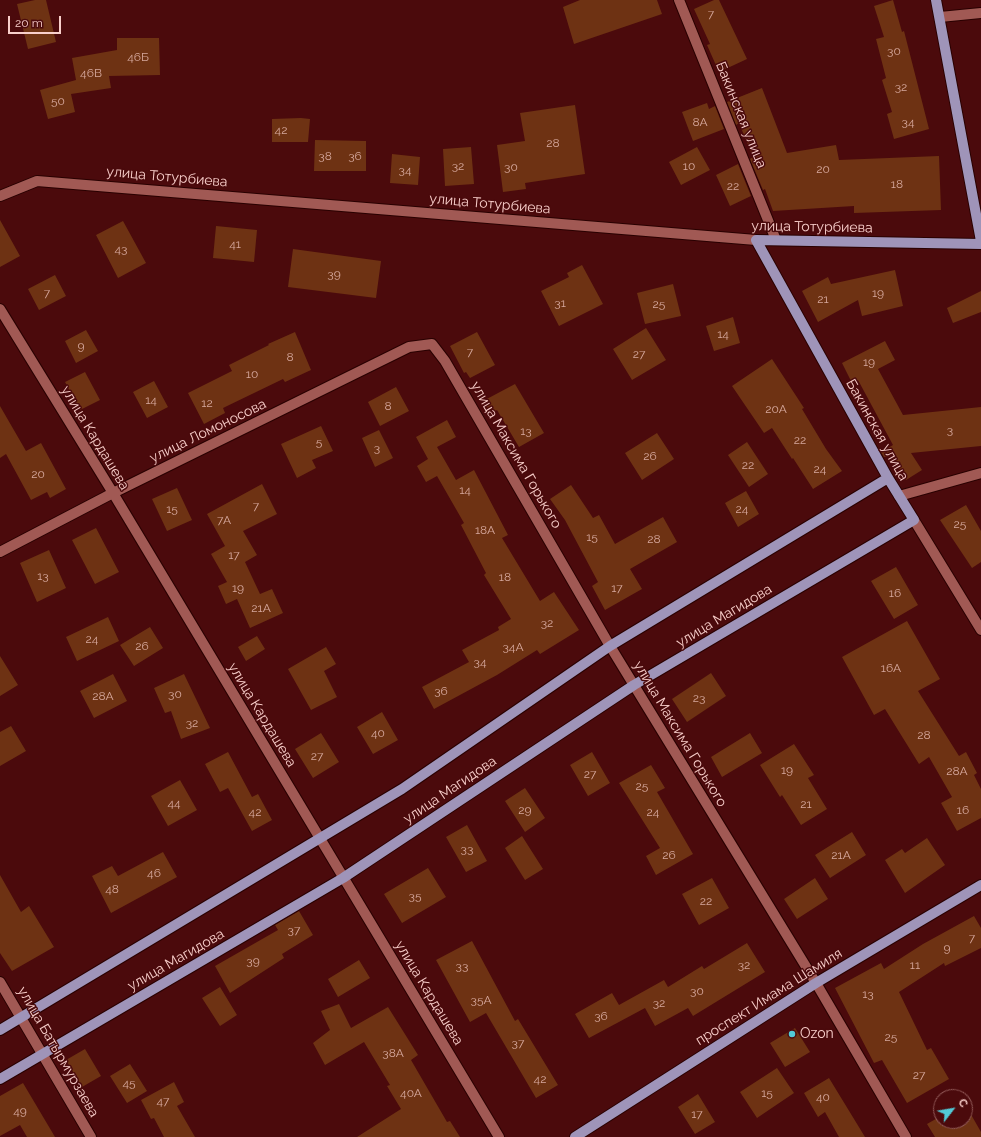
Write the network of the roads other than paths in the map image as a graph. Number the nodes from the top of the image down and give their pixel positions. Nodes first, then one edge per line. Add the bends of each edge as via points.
1 (679, 0) edge
2 (936, 0) edge
3 (981, 13) edge
4 (940, 18) junction
5 (0, 196) edge
6 (756, 240) junction
7 (776, 240) junction
8 (981, 241) edge
9 (981, 244) edge
10 (0, 309) edge
11 (432, 344) joint
12 (981, 473) edge
13 (888, 478) junction
14 (113, 493) junction
15 (899, 496) junction
16 (914, 520) junction
17 (0, 552) edge
18 (981, 630) edge
19 (610, 646) junction
20 (634, 685) junction
21 (320, 838) junction
22 (343, 878) junction
23 (981, 885) edge
24 (0, 982) edge
25 (816, 983) junction
26 (21, 1018) junction
27 (0, 1030) edge
28 (43, 1054) junction
29 (0, 1079) edge
30 (91, 1137) edge
31 (499, 1137) edge
32 (575, 1137) edge
33 (906, 1137) edge

1 - 7 street, Бакинская улица
2 - 4 main road
3 - 4 street
4 - 8 main road
5 - 6 street, улица Тотурбиева via 37,181
6 - 7 main road, улица Тотурбиева
6 - 13 main road, Бакинская улица
7 - 9 main road, улица Тотурбиева
10 - 14 street, улица Кардашева
11 - 14 street, улица Ломоносова via 409,347
11 - 19 street, улица Максима Горького via 445,361
12 - 15 street
13 - 15 main road, Бакинская улица
13 - 19 main road, улица Магидова
14 - 17 street, улица Ломоносова
14 - 21 street, улица Кардашева
15 - 16 main road, Бакинская улица
16 - 18 street, Бакинская улица
16 - 20 main road, улица Магидова
19 - 20 street, улица Максима Горького
19 - 21 main road, улица Магидова via 402,789
20 - 22 main road, улица Магидова
20 - 25 street, улица Максима Горького
21 - 22 street, улица Кардашева
21 - 26 main road, улица Магидова
22 - 28 main road, улица Магидова
22 - 31 street, улица Кардашева
23 - 25 main road, проспект Имама Шамиля
24 - 26 street, улица Батырмурзаева
25 - 32 main road, проспект Имама Шамиля
25 - 33 street, улица Максима Горького
26 - 27 main road, улица Магидова
26 - 28 street, улица Батырмурзаева
28 - 29 main road, улица Магидова
28 - 30 street, улица Батырмурзаева

